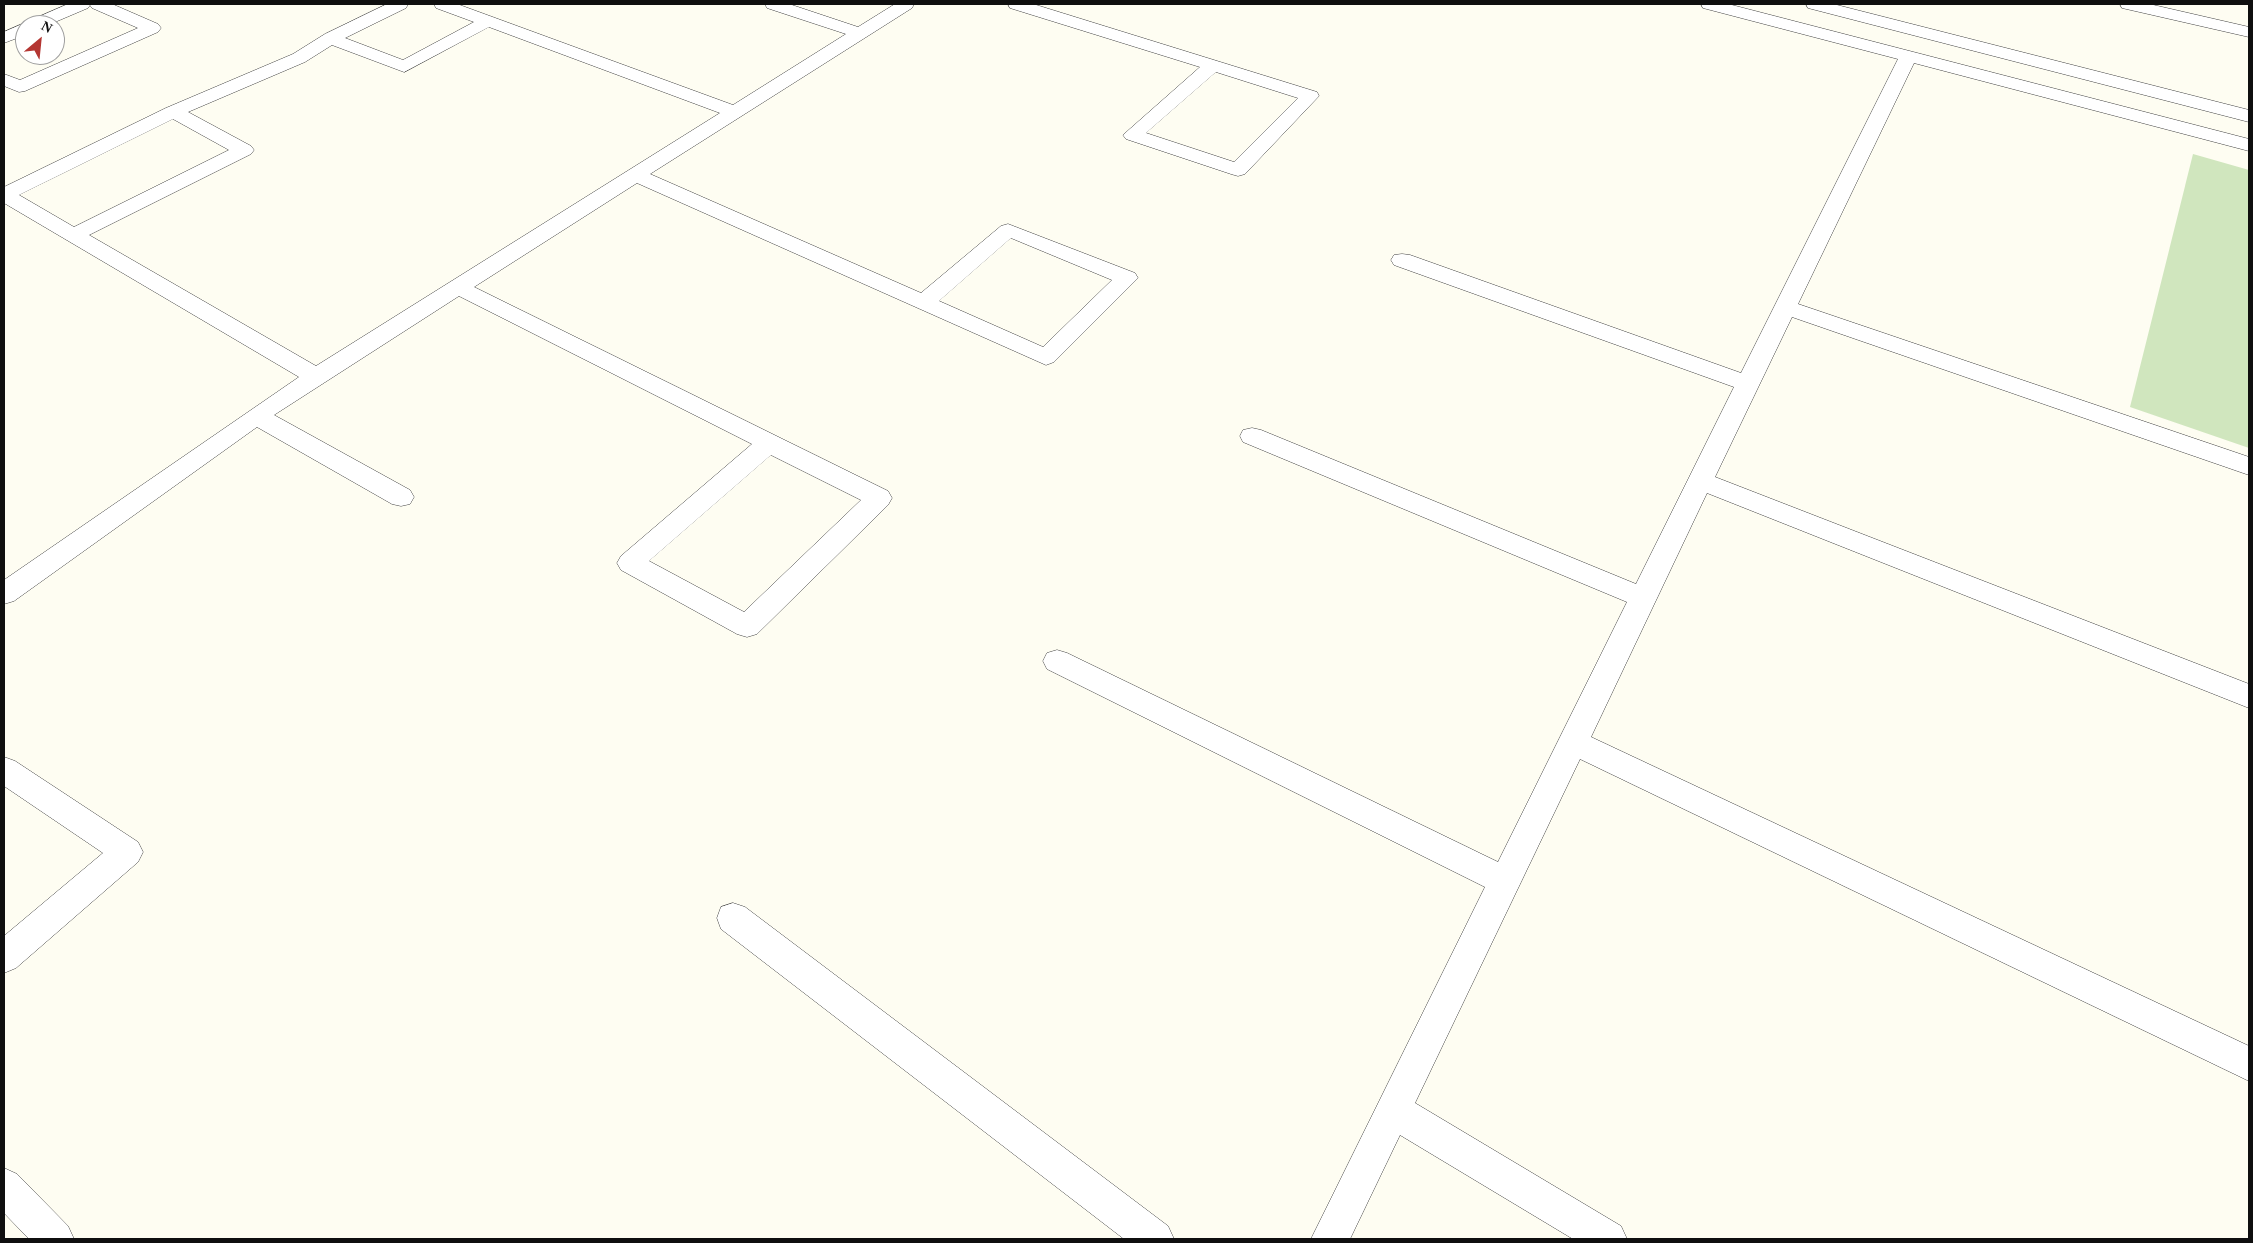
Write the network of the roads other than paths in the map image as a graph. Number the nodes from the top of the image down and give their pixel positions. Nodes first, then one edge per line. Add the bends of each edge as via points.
1 (82, 4) edge
2 (98, 4) edge
3 (400, 4) edge
4 (442, 4) edge
5 (773, 4) edge
6 (906, 4) edge
7 (1016, 4) edge
8 (1709, 4) edge
9 (1814, 4) edge
10 (2128, 4) edge
11 (56, 15) edge
12 (488, 21) junction
13 (2249, 32) edge
14 (860, 33) junction
15 (331, 38) junction
16 (1908, 56) junction
17 (1212, 66) junction
18 (4, 79) edge
19 (173, 112) junction
20 (735, 112) junction
21 (2249, 116) edge
22 (2249, 145) edge
23 (635, 175) junction
24 (4, 195) edge
25 (73, 236) junction
26 (1402, 260) dead end
27 (458, 287) junction
28 (925, 302) junction
29 (1785, 307) junction
30 (317, 376) junction
31 (1748, 384) junction
32 (256, 416) junction
33 (1252, 436) dead end
34 (769, 442) junction
35 (2249, 466) edge
36 (1701, 481) junction
37 (401, 497) dead end
38 (6, 589) edge
39 (1644, 598) junction
40 (1057, 661) dead end
41 (2249, 696) edge
42 (1573, 742) junction
43 (4, 770) edge
44 (1505, 882) junction
45 (733, 918) dead end
46 (4, 957) edge
47 (2249, 1064) edge
48 (1393, 1110) junction
49 (4, 1187) edge
50 (55, 1239) edge
51 (1155, 1239) edge
52 (1330, 1239) edge
53 (1608, 1239) edge

1 - 11 street
2 - 18 street via 152,28 19,87
3 - 15 street
4 - 12 street
5 - 14 street
6 - 14 street
7 - 17 street
8 - 16 street
9 - 21 street
10 - 13 street
12 - 15 street via 404,67
12 - 20 street
14 - 20 street
15 - 19 street via 299,58
16 - 22 street
16 - 29 street
17 - 17 street via 1310,96 1238,170 1133,135
19 - 24 street
19 - 25 street via 244,150
20 - 23 street
23 - 27 street
23 - 28 street
24 - 25 street
25 - 30 street
26 - 31 street
27 - 30 street
27 - 34 street
28 - 28 street via 1008,230 1127,278 1046,357
29 - 31 street
29 - 35 street
30 - 32 street
31 - 36 street
32 - 37 street
32 - 38 street
33 - 39 street
34 - 34 street via 880,498 747,626 630,563
36 - 39 street
36 - 41 street
39 - 42 street
40 - 44 street
42 - 44 street
42 - 47 street
43 - 46 street via 127,852
44 - 48 street
45 - 51 street
48 - 52 street
48 - 53 street
49 - 50 street

